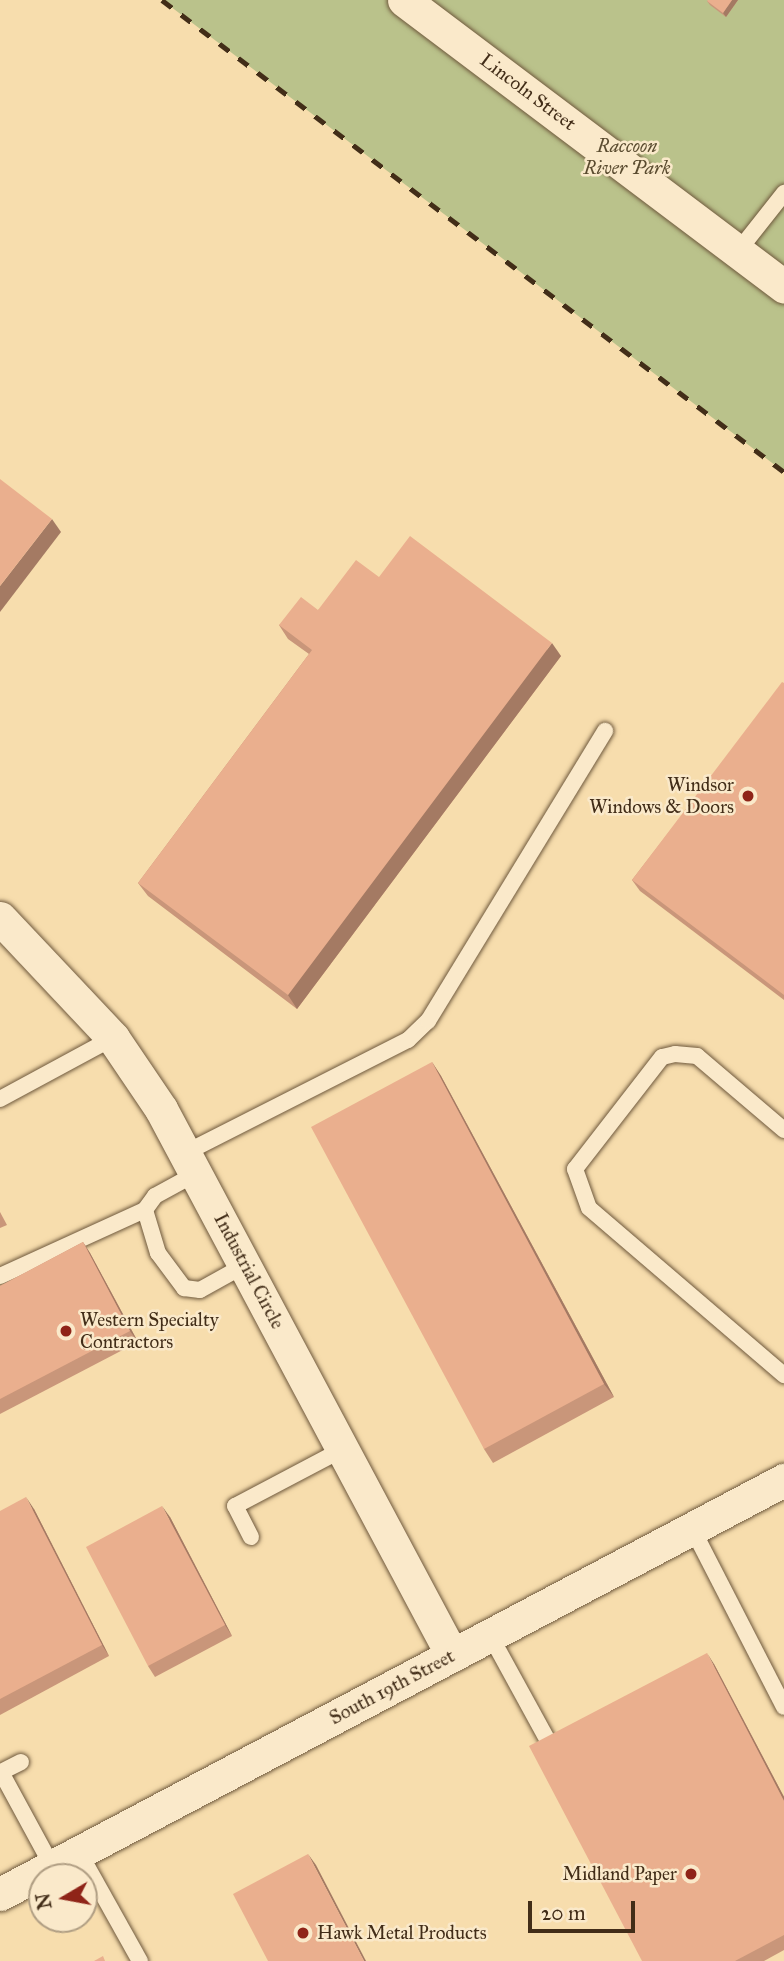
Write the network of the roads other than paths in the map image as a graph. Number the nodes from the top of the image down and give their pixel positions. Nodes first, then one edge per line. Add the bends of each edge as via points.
1 (404, 0) edge
2 (784, 193) edge
3 (739, 250) junction
4 (784, 286) edge
5 (605, 731) dead end
6 (0, 918) edge
7 (113, 1038) junction
8 (0, 1099) edge
9 (784, 1130) edge
10 (191, 1163) junction
11 (145, 1210) junction
12 (245, 1265) junction
13 (0, 1276) edge
14 (784, 1375) edge
15 (343, 1448) junction
16 (784, 1480) edge
17 (692, 1528) junction
18 (251, 1536) dead end
19 (490, 1635) junction
20 (453, 1655) junction
21 (784, 1707) edge
22 (547, 1739) edge
23 (22, 1762) dead end
24 (66, 1859) junction
25 (0, 1894) edge
26 (140, 1961) edge

1 - 3 street, Lincoln Street
2 - 3 lane
3 - 4 street, Lincoln Street
5 - 10 lane via 428,1021 408,1040
6 - 7 street, Industrial Circle
7 - 8 lane
7 - 10 street, Industrial Circle
9 - 14 lane via 697,1056 675,1054 662,1057 575,1169 589,1208
10 - 11 lane
10 - 12 street, Industrial Circle
11 - 12 lane via 158,1253 184,1288 200,1290
11 - 13 lane
12 - 15 street, Industrial Circle
15 - 18 lane via 235,1506
15 - 20 street, Industrial Circle
16 - 17 street, South 19th Street
17 - 19 street, South 19th Street
17 - 21 lane
19 - 20 street, South 19th Street
19 - 22 lane
20 - 24 street, South 19th Street
23 - 24 lane via 1,1772
24 - 25 street, South 19th Street
24 - 26 lane

